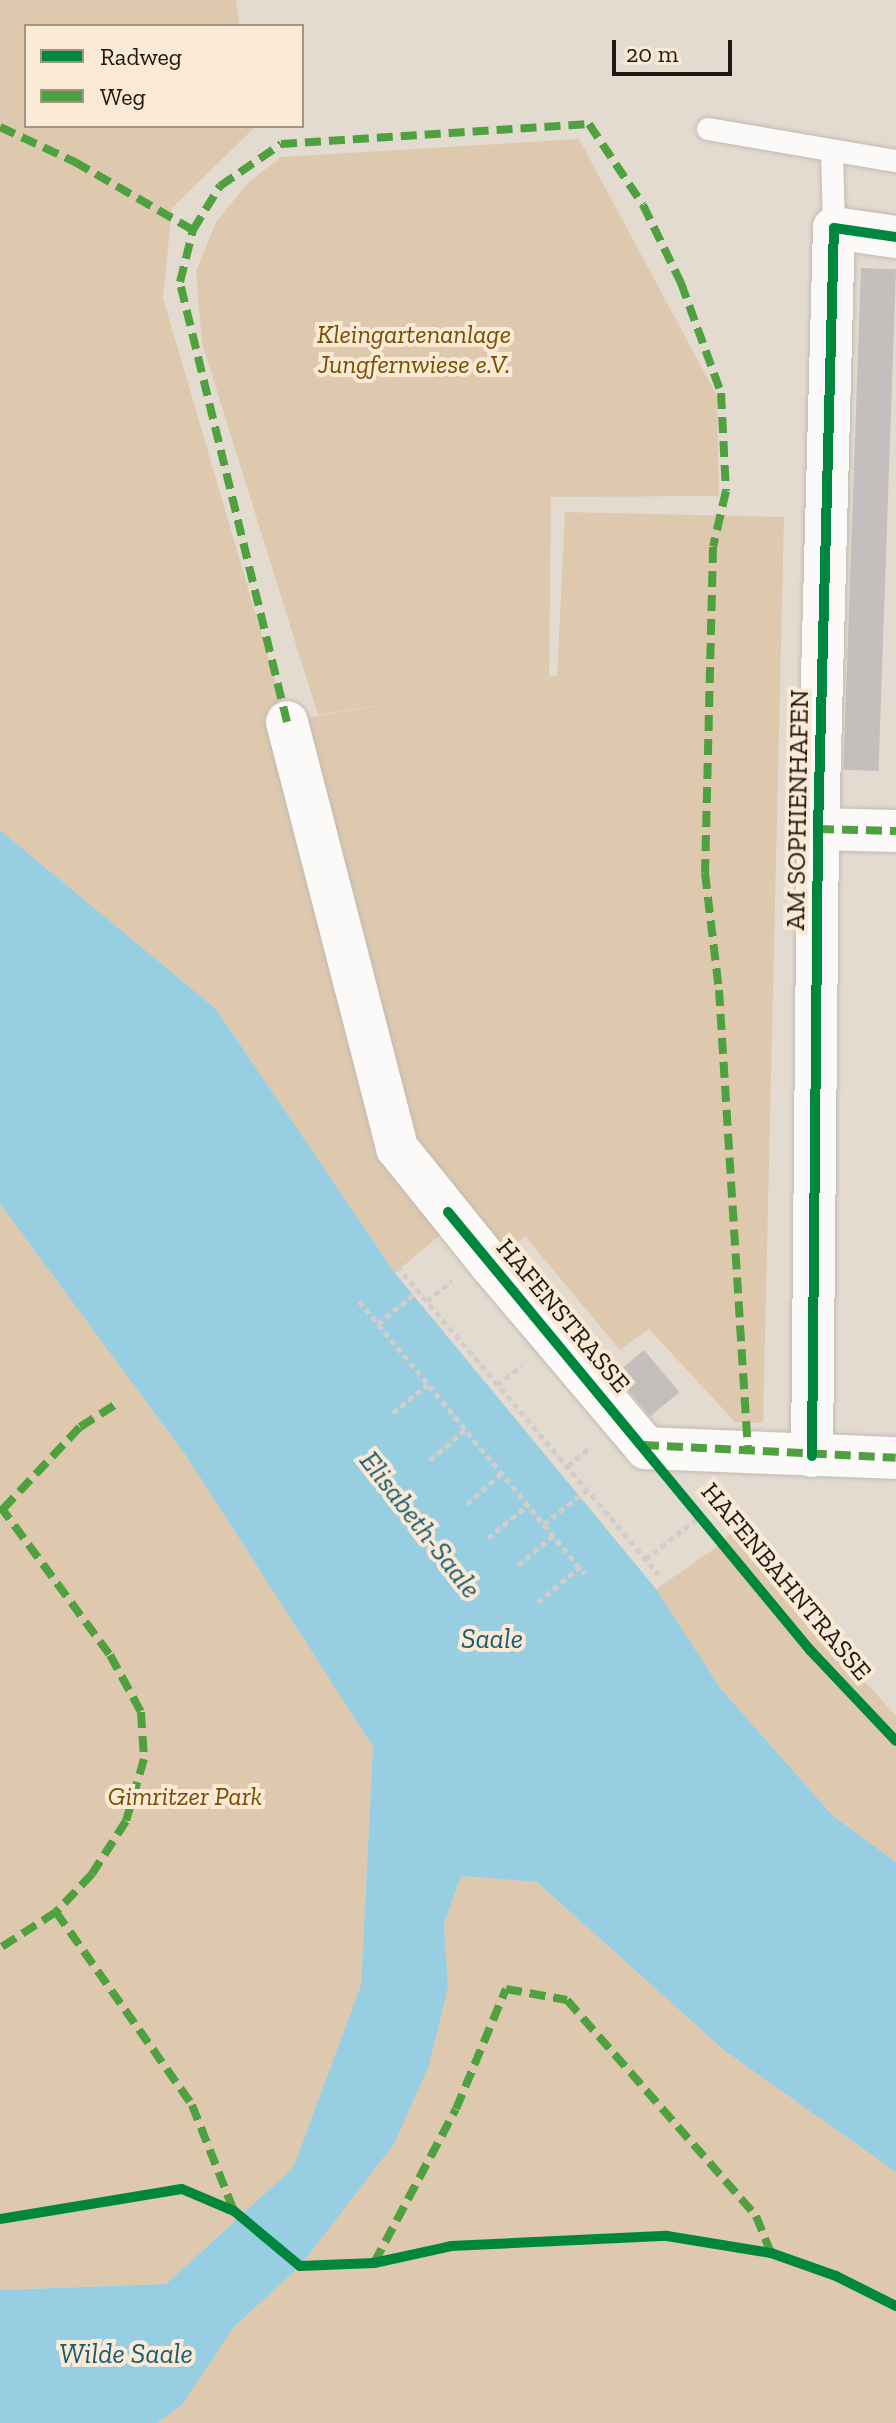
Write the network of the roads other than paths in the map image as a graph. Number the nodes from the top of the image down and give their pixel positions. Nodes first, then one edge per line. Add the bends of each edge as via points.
1 (708, 129) dead end
2 (832, 151) junction
3 (896, 161) edge
4 (834, 228) junction
5 (896, 237) edge
6 (287, 722) dead end
7 (818, 829) junction
8 (896, 831) edge
9 (812, 1456) junction
10 (896, 1458) edge

1 - 2 lane
2 - 3 lane
2 - 4 lane
4 - 5 street
4 - 7 street, AM SOPHIENHAFEN
6 - 9 street, HAFENSTRASSE via 397,1148 646,1448
7 - 8 street, AM SOPHIENHAFEN
7 - 9 street, AM SOPHIENHAFEN
9 - 10 street

